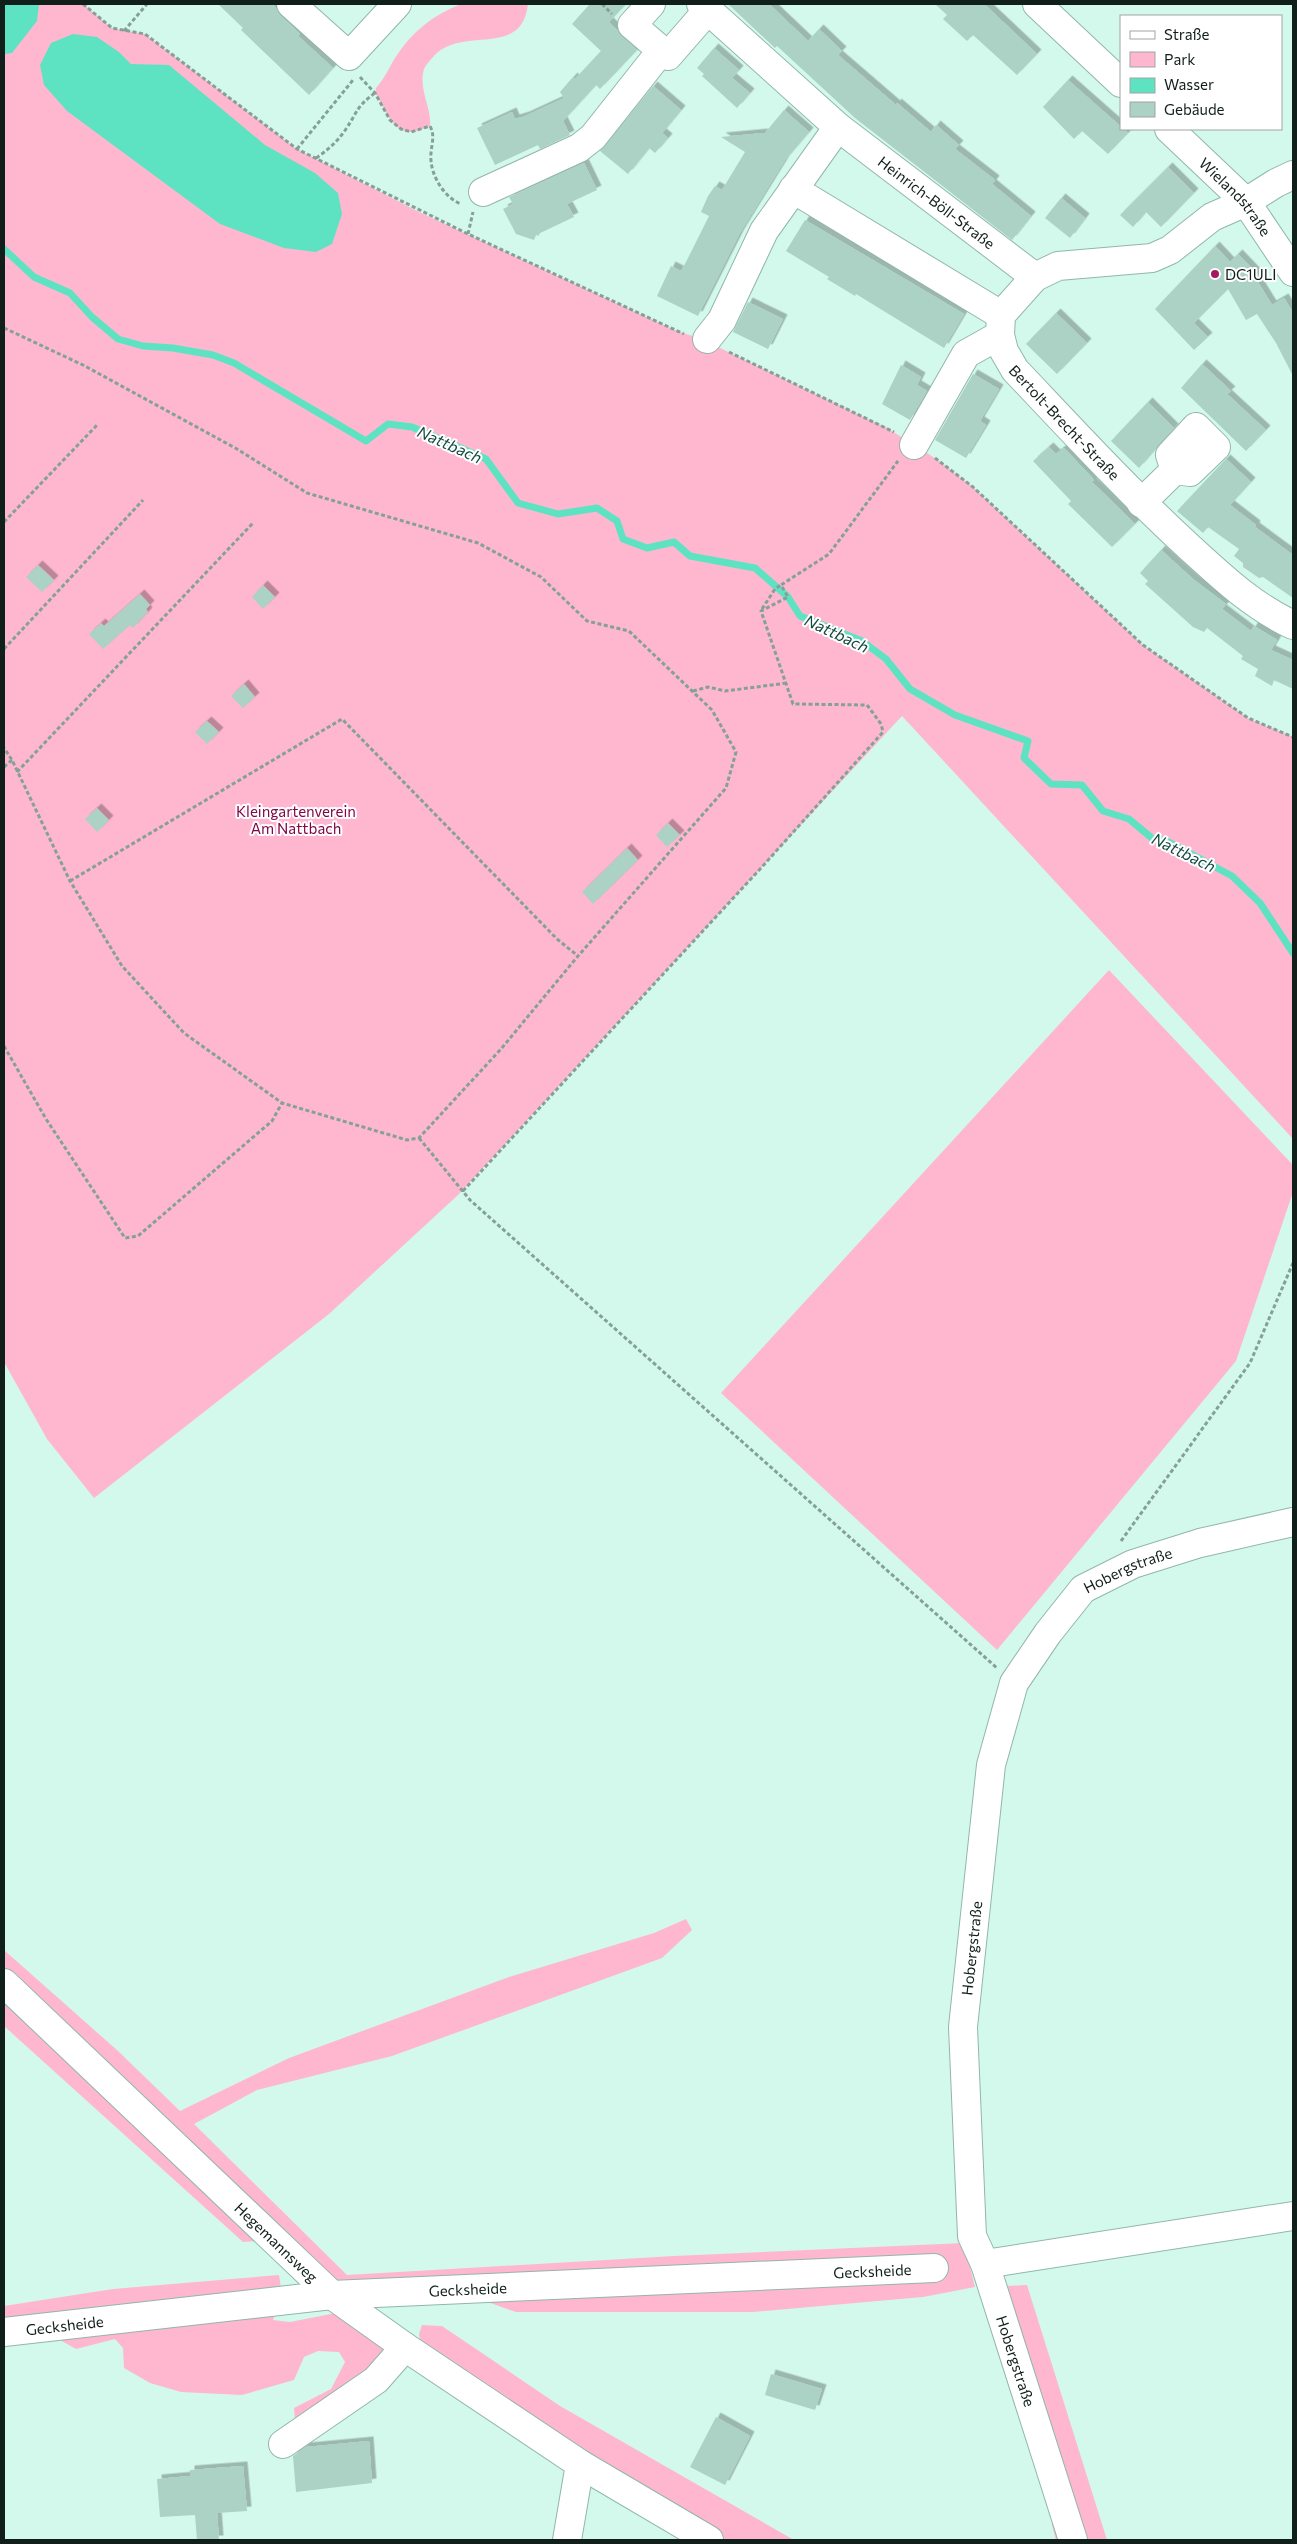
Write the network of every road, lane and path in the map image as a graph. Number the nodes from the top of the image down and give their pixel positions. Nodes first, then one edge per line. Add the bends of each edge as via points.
1 (83, 4) edge
2 (147, 4) edge
3 (291, 4) edge
4 (397, 4) edge
5 (651, 4) edge
6 (1037, 4) edge
7 (704, 7) edge
8 (124, 31) junction
9 (661, 50) junction
10 (349, 56) junction
11 (1120, 82) edge
12 (375, 93) junction
13 (838, 127) junction
14 (1170, 130) edge
15 (316, 158) junction
16 (1293, 175) edge
17 (793, 189) junction
18 (478, 200) joint
19 (1246, 202) junction
20 (1293, 272) edge
21 (1034, 277) junction
22 (1000, 325) junction
23 (4, 328) edge
24 (706, 339) junction
25 (98, 424) dead end
26 (914, 445) junction
27 (1175, 470) dead end
28 (144, 500) dead end
29 (1141, 503) junction
30 (4, 522) edge
31 (253, 523) dead end
32 (781, 585) junction
33 (761, 611) junction
34 (1293, 625) edge
35 (4, 649) edge
36 (692, 692) junction
37 (1293, 737) edge
38 (4, 748) edge
39 (12, 760) junction
40 (4, 767) edge
41 (17, 772) junction
42 (70, 881) junction
43 (578, 956) junction
44 (4, 1046) edge
45 (282, 1103) junction
46 (419, 1138) junction
47 (463, 1192) junction
48 (1293, 1262) edge
49 (1293, 1522) edge
50 (1117, 1546) dead end
51 (1014, 1683) junction
52 (4, 1983) edge
53 (1293, 2216) edge
54 (985, 2264) junction
55 (934, 2268) dead end
56 (332, 2295) junction
57 (4, 2332) edge
58 (405, 2347) junction
59 (282, 2444) dead end
60 (580, 2464) junction
61 (698, 2538) edge
62 (567, 2540) edge
63 (1073, 2540) edge

1 - 8 path via 112,28
2 - 8 path
3 - 10 street
4 - 10 street
5 - 9 street via 632,25
6 - 11 street
7 - 9 street, Heinrich-Böll-Straße via 668,56
7 - 13 street, Heinrich-Böll-Straße
8 - 15 path via 145,34 297,149
9 - 18 street via 593,136 579,148
10 - 12 path via 358,75
12 - 15 path via 353,114 332,147
12 - 18 path via 390,120 401,129 411,132 430,126 434,134 432,167 438,181 454,201
13 - 17 street
13 - 21 street, Heinrich-Böll-Straße
14 - 19 street, Wielandstraße
15 - 24 path via 623,306 689,336
16 - 19 street
17 - 22 street
17 - 24 street via 764,232 722,320
19 - 20 street, Wielandstraße
19 - 21 street via 1212,216 1170,250 1152,258 1058,266
21 - 22 street
22 - 26 street via 966,354
22 - 29 street, Bertolt-Brecht-Straße via 1004,352 1015,370
23 - 36 path via 100,374 238,449 308,493 478,543 541,577 587,621 629,631
24 - 26 path via 887,428
25 - 30 path
26 - 32 path via 902,456 829,554
26 - 37 path via 973,487 1142,645 1248,718
27 - 29 street
28 - 35 path
29 - 34 street, Bertolt-Brecht-Straße via 1237,591
31 - 41 path
32 - 33 path
32 - 33 path via 788,596
33 - 36 path via 787,684 725,691 708,687
33 - 47 path via 793,704 867,705 883,732
36 - 43 path via 712,710 736,752 726,788
38 - 39 path
39 - 40 path
39 - 41 path
41 - 42 path
42 - 43 path via 342,720 557,939
42 - 45 path via 122,966 184,1033
43 - 46 path via 501,1049
44 - 45 path via 46,1119 125,1238 138,1236 272,1121
45 - 46 path via 407,1140
46 - 47 path
47 - 51 path
48 - 50 path via 1250,1363
49 - 51 street, Hobergstraße via 1200,1543 1133,1564 1083,1589
51 - 54 street, Hobergstraße via 992,1764 963,2027 972,2236
52 - 56 street, Hegemannsweg
53 - 54 street
54 - 63 street, Hobergstraße
55 - 56 street, Gecksheide
56 - 57 street, Gecksheide
56 - 58 street, Hegemannsweg
58 - 59 street via 376,2380
58 - 60 street, Hegemannsweg
60 - 61 street, Hegemannsweg
60 - 62 street

